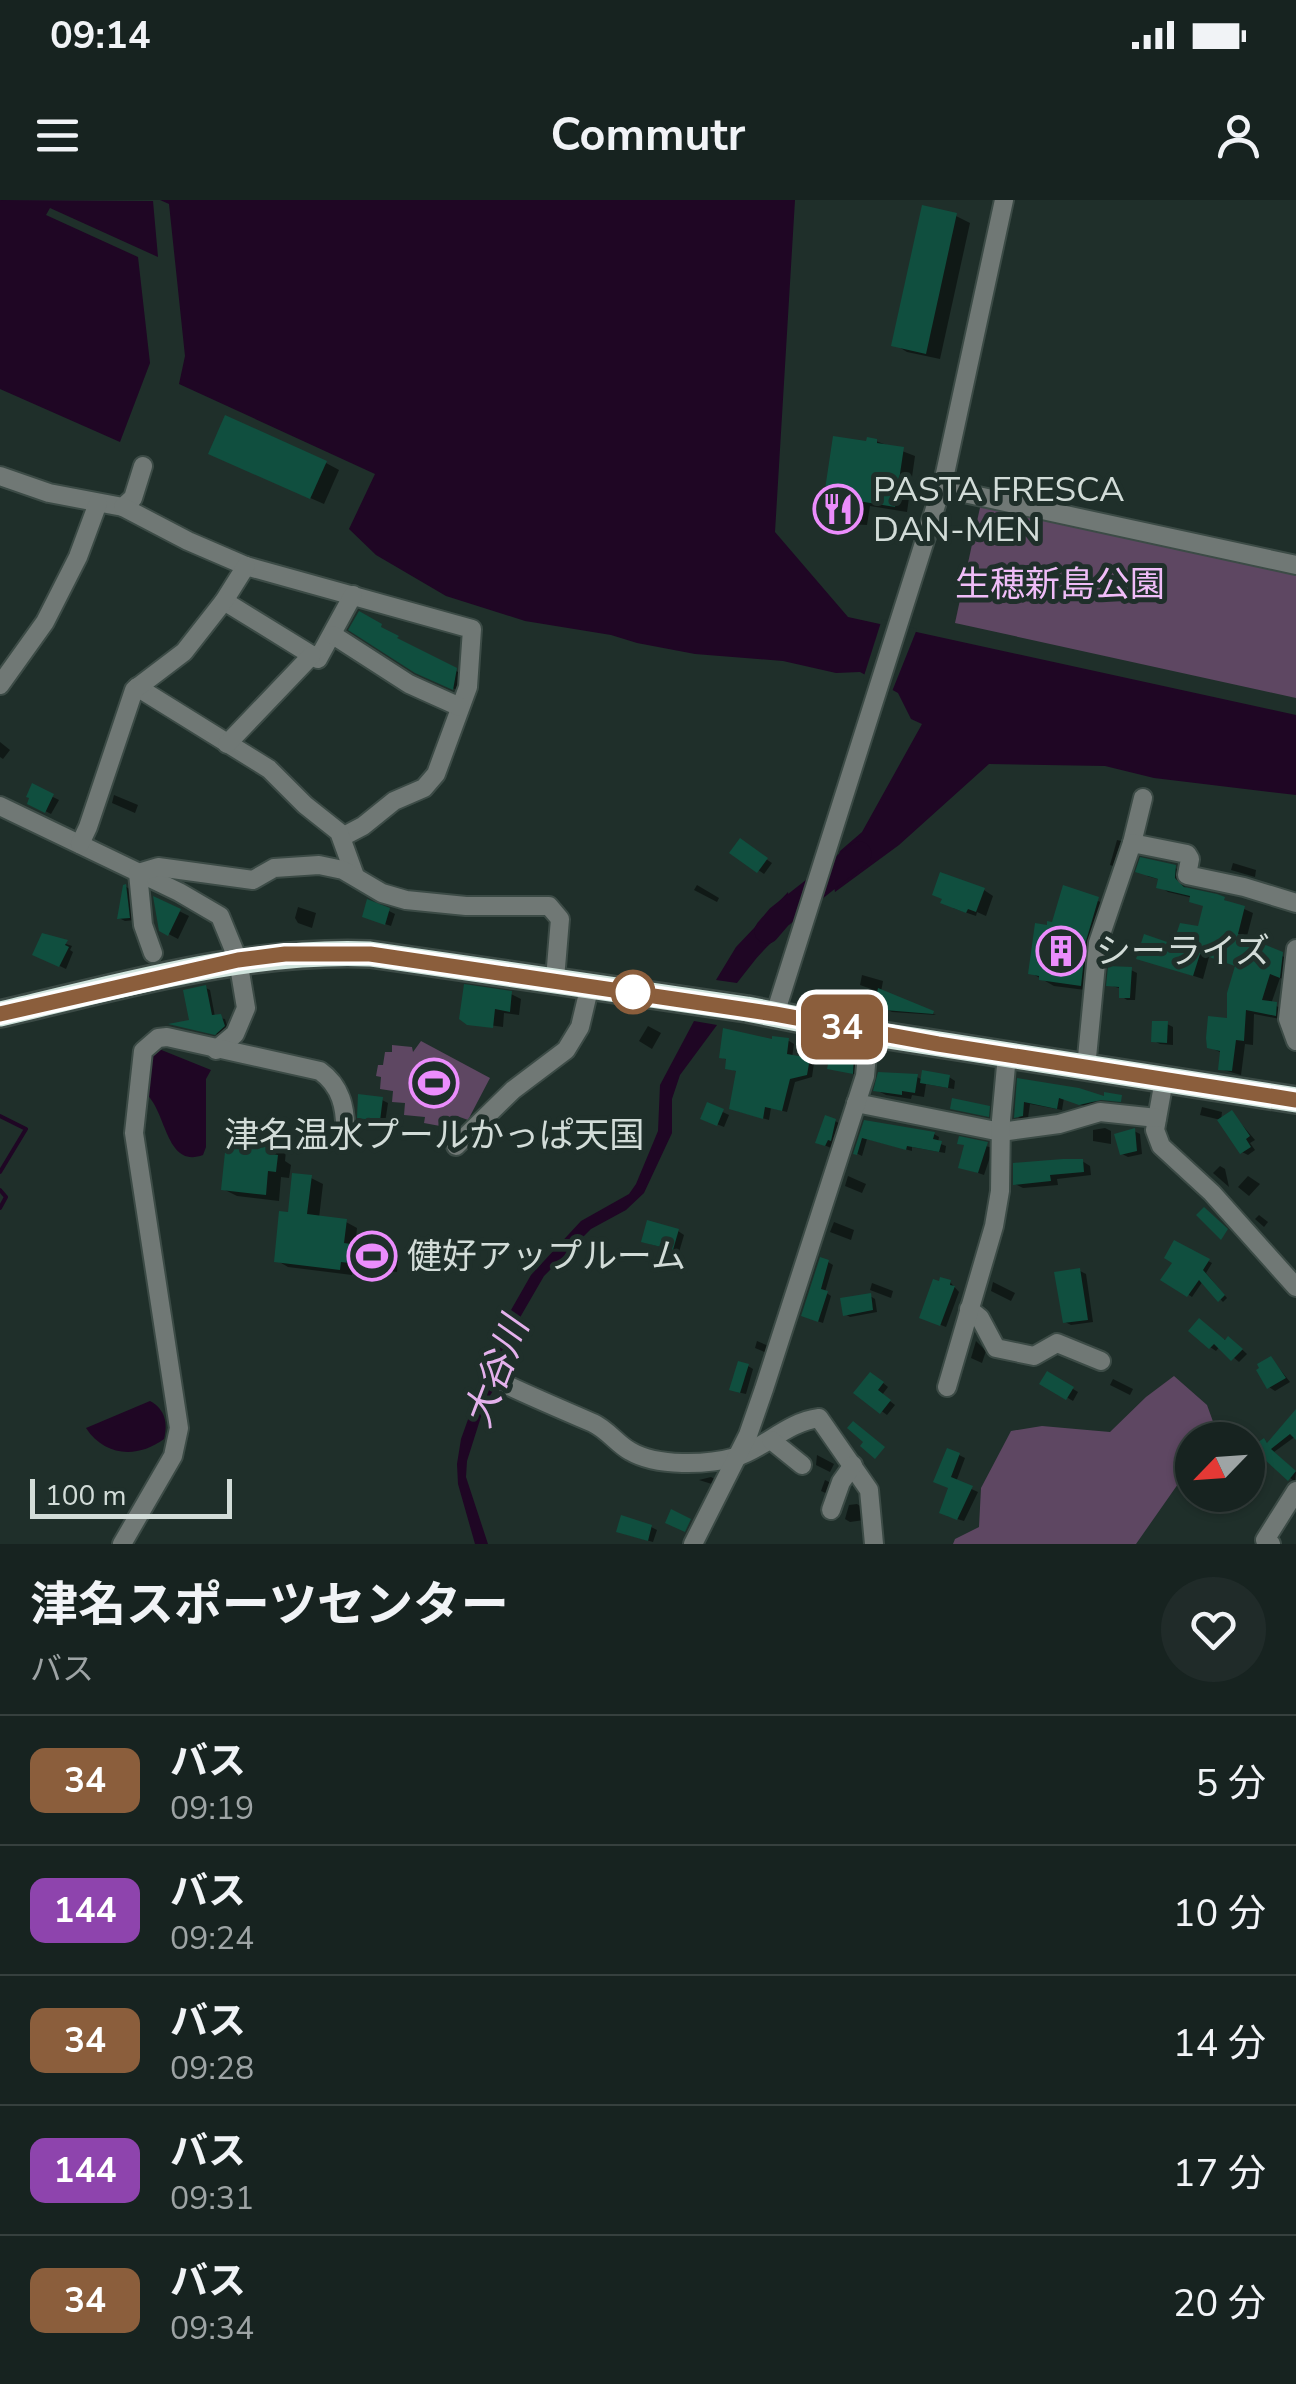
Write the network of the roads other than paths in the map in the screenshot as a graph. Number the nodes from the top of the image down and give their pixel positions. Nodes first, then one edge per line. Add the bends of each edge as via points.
1 (1004, 200) edge
2 (143, 466) dead end
3 (0, 476) edge
4 (941, 488) junction
5 (98, 503) junction
6 (123, 507) junction
7 (1296, 565) edge
8 (246, 566) junction
9 (353, 595) junction
10 (224, 601) junction
11 (334, 635) junction
12 (312, 655) junction
13 (0, 686) edge
14 (136, 687) junction
15 (460, 707) junction
16 (228, 744) junction
17 (1142, 798) dead end
18 (0, 806) edge
19 (342, 837) junction
20 (80, 844) junction
21 (1132, 844) junction
22 (138, 872) junction
23 (354, 876) junction
24 (1296, 904) edge
25 (1296, 950) edge
26 (154, 954) dead end
27 (238, 960) junction
28 (555, 979) junction
29 (590, 985) junction
30 (0, 1014) edge
31 (775, 1014) junction
32 (870, 1033) junction
33 (1296, 1040) edge
34 (216, 1050) junction
35 (1007, 1056) junction
36 (1086, 1068) junction
37 (1164, 1080) junction
38 (1296, 1100) edge
39 (856, 1103) junction
40 (1157, 1118) junction
41 (1001, 1132) junction
42 (345, 1133) dead end
43 (456, 1146) dead end
44 (1296, 1287) edge
45 (969, 1309) junction
46 (1101, 1361) dead end
47 (510, 1386) dead end
48 (947, 1387) dead end
49 (771, 1440) junction
50 (737, 1456) junction
51 (802, 1465) dead end
52 (853, 1465) junction
53 (1296, 1491) edge
54 (831, 1510) dead end
55 (122, 1544) edge
56 (694, 1544) edge
57 (874, 1544) edge
58 (1271, 1544) edge

1 - 4 street
2 - 6 street via 133,498
3 - 5 street
4 - 7 street
4 - 31 street
5 - 6 street
5 - 13 street via 45,622
6 - 8 street
8 - 9 street
8 - 10 street
9 - 11 street
9 - 15 street via 472,629
10 - 12 street
10 - 14 street via 184,652
11 - 12 street via 318,658
11 - 15 street via 409,684
12 - 16 street
14 - 16 street
14 - 20 street
15 - 19 street via 431,781
16 - 19 street via 268,769
17 - 21 street
18 - 20 street
19 - 23 street
20 - 22 street
21 - 24 street via 1187,854 1186,875
21 - 36 street via 1098,943
22 - 23 street via 158,867 254,880 274,868 319,865
22 - 26 street via 143,926
22 - 27 street via 216,912
23 - 28 street via 406,900 549,906 560,919
25 - 33 street via 1288,1018
27 - 28 highway via 370,954
27 - 30 highway
27 - 34 street via 244,1016
28 - 29 highway
29 - 31 highway
29 - 43 street via 580,1027 566,1050
31 - 32 highway
32 - 35 highway
32 - 39 street
34 - 42 street via 320,1071 338,1089
34 - 55 street via 167,1037 148,1045 141,1058 134,1133 179,1428 165,1472
35 - 36 highway
35 - 41 street
36 - 37 highway
37 - 38 highway
37 - 40 street
39 - 41 street
39 - 50 street
40 - 41 street via 1100,1112
40 - 44 street via 1162,1146
41 - 45 street via 1000,1191
45 - 46 street via 996,1348 1034,1356 1057,1343
45 - 48 street
47 - 50 street via 596,1424 649,1458
49 - 50 street
49 - 51 street
49 - 52 street via 818,1418
50 - 56 street
52 - 54 street
52 - 57 street via 869,1490
53 - 58 street via 1265,1540

